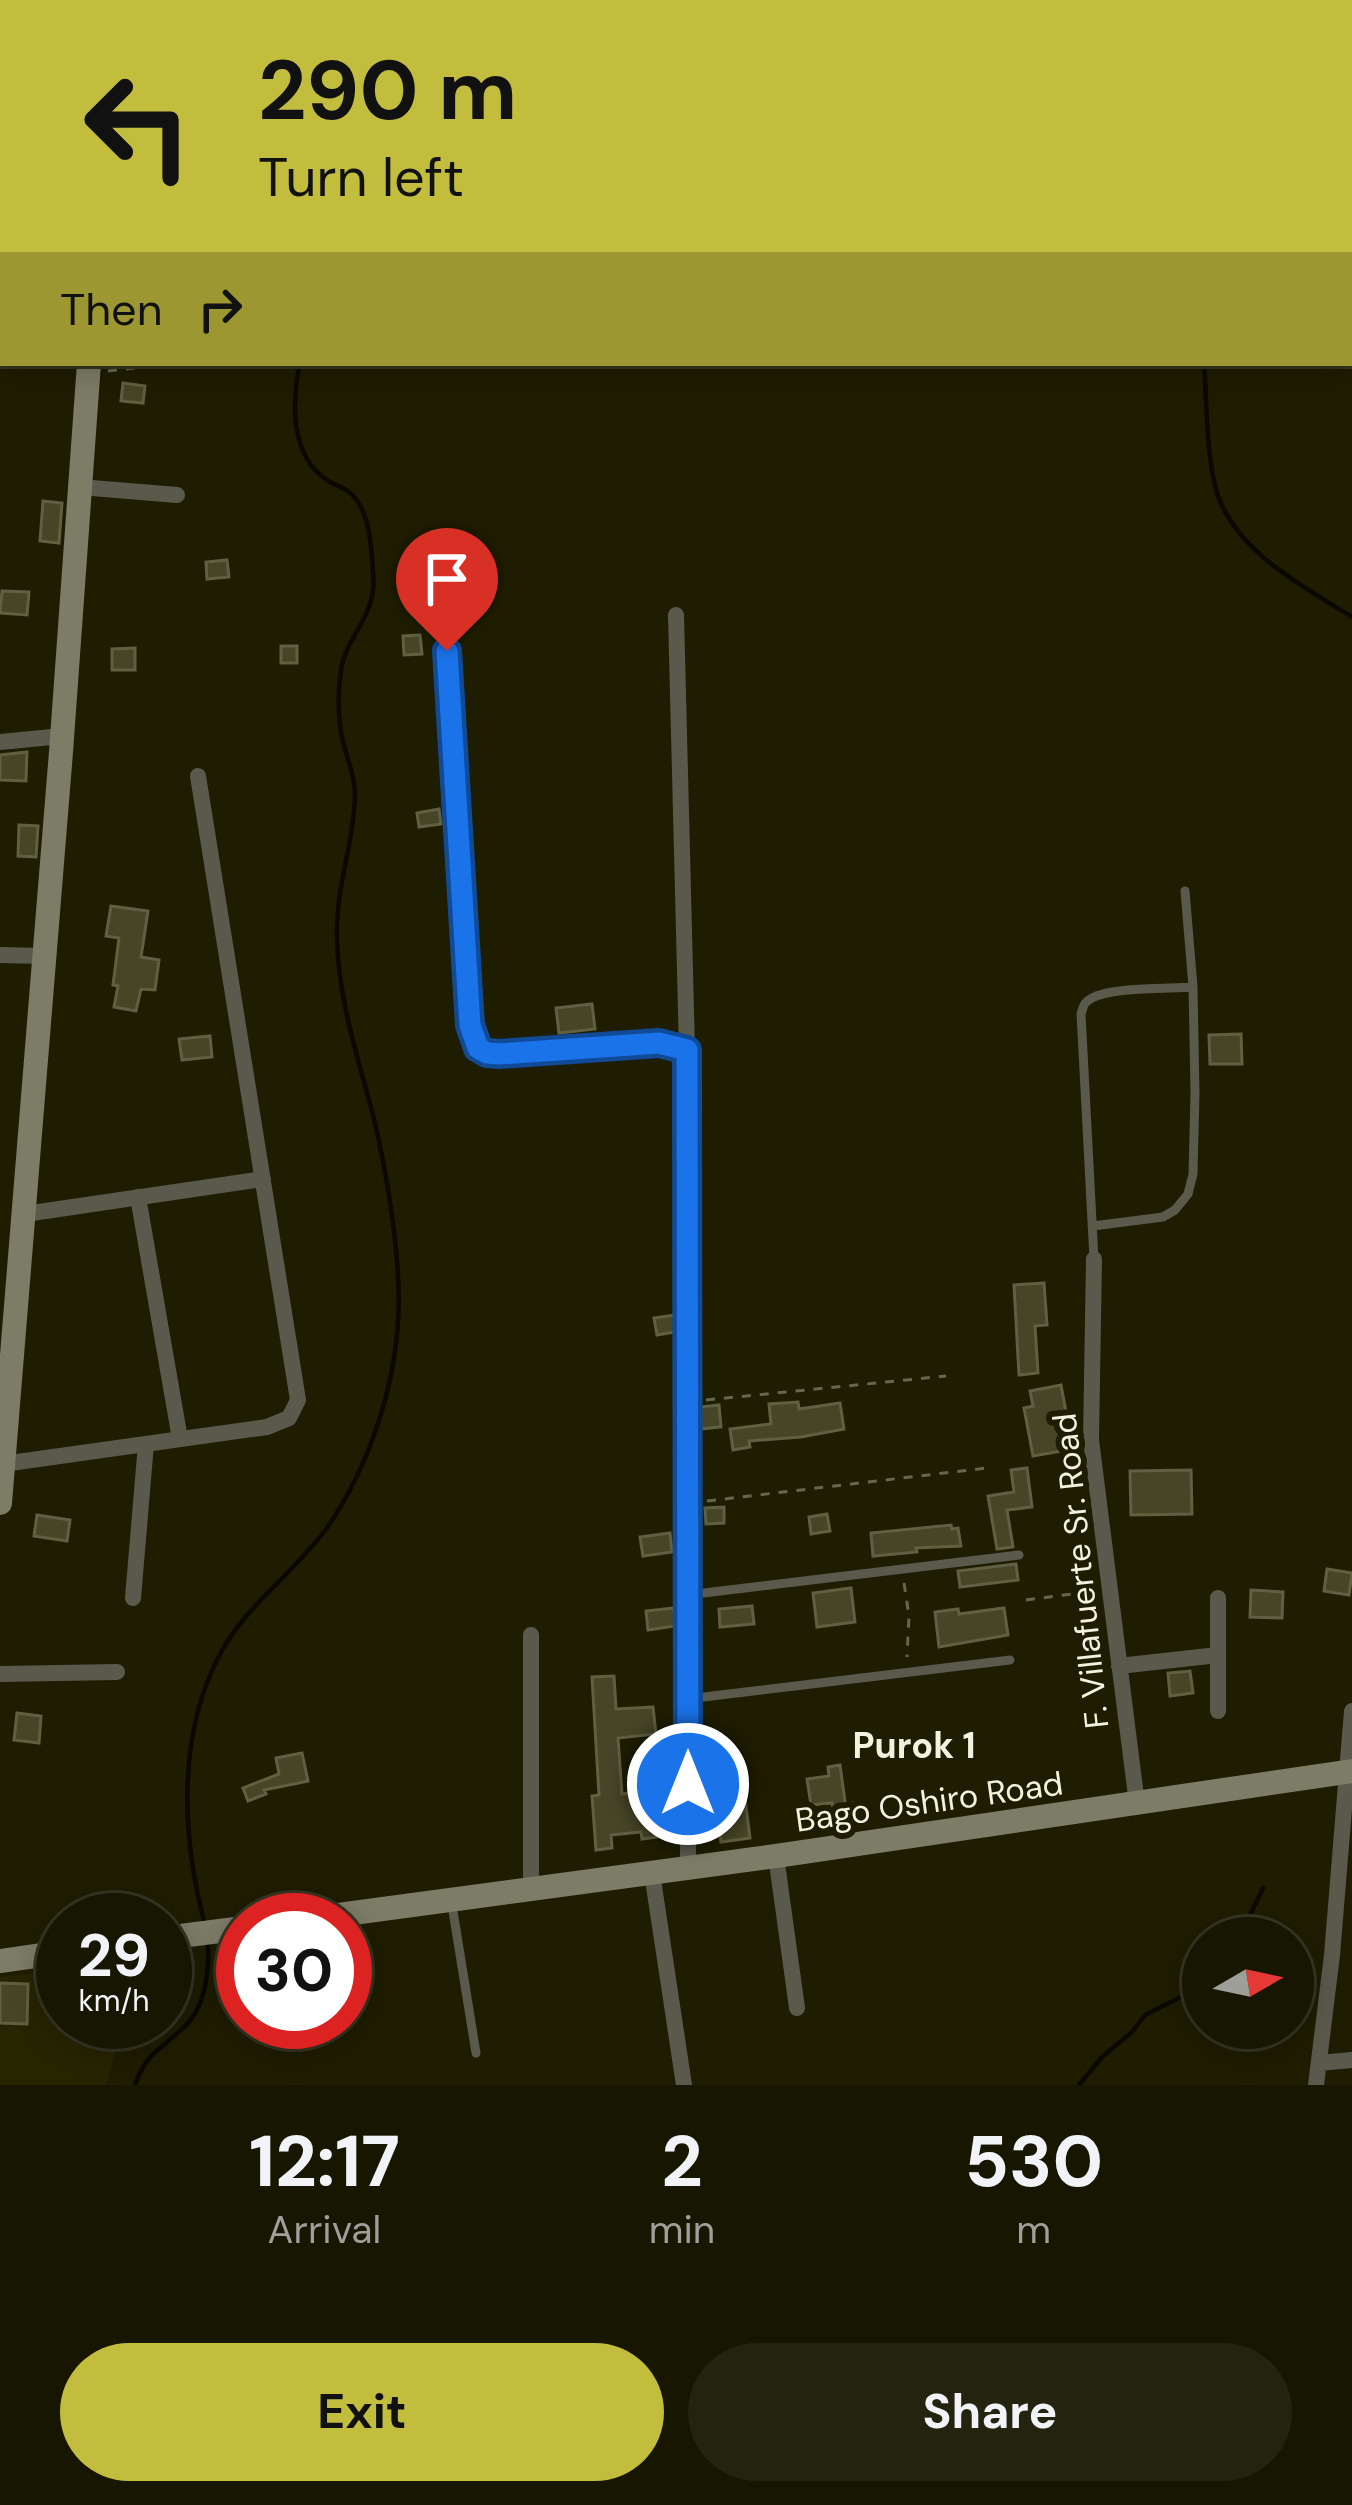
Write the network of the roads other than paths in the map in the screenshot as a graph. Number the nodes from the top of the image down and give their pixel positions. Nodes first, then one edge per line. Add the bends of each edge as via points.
1 (88, 368) edge
2 (80, 487) junction
3 (178, 495) dead end
4 (676, 615) dead end
5 (444, 617) dead end
6 (62, 736) junction
7 (0, 742) edge
8 (198, 776) dead end
9 (1185, 891) dead end
10 (0, 955) edge
11 (44, 956) junction
12 (1192, 987) junction
13 (687, 1050) junction
14 (263, 1178) junction
15 (138, 1197) junction
16 (25, 1214) junction
17 (1093, 1226) junction
18 (1094, 1259) joint
19 (8, 1315) edge
20 (180, 1439) junction
21 (146, 1444) junction
22 (3, 1464) junction
23 (0, 1503) edge
24 (1019, 1555) dead end
25 (687, 1595) junction
26 (133, 1598) dead end
27 (1218, 1598) dead end
28 (531, 1635) dead end
29 (1218, 1655) junction
30 (1010, 1660) dead end
31 (1119, 1666) junction
32 (117, 1672) dead end
33 (0, 1674) edge
34 (687, 1699) junction
35 (1218, 1711) dead end
36 (1352, 1711) edge
37 (1349, 1772) edge
38 (1137, 1804) junction
39 (776, 1856) junction
40 (688, 1868) junction
41 (652, 1873) junction
42 (531, 1889) junction
43 (451, 1900) junction
44 (372, 1911) edge
45 (36, 1956) edge
46 (0, 1961) edge
47 (797, 2008) dead end
48 (476, 2053) dead end
49 (1352, 2060) edge
50 (1319, 2063) junction
51 (684, 2085) edge
52 (1316, 2085) edge

1 - 2 street
2 - 3 street
2 - 6 street
4 - 13 street
5 - 13 street via 464,967 478,1048 499,1054 659,1043
6 - 7 street
6 - 11 street
8 - 14 street
9 - 12 lane
10 - 11 street
11 - 16 street
12 - 17 lane via 1188,1193 1163,1217
12 - 17 lane via 1109,993 1085,1005
13 - 25 street
14 - 15 street
14 - 20 street via 295,1409 267,1427
15 - 16 street
15 - 20 street
16 - 19 street
17 - 18 lane
18 - 31 street, F. Villafuerte Sr. Road via 1091,1440
19 - 22 street
20 - 21 street
21 - 22 street
21 - 26 street
22 - 23 street
24 - 25 lane
25 - 34 street
27 - 29 street
28 - 42 street
29 - 31 street
29 - 35 street
30 - 34 lane
31 - 38 street, F. Villafuerte Sr. Road
32 - 33 street
34 - 40 street
36 - 37 street
37 - 38 street, Bago Oshiro Road
37 - 50 street
38 - 39 street, Bago Oshiro Road
39 - 40 street, Bago Oshiro Road
39 - 47 street
40 - 41 street, Bago Oshiro Road
41 - 42 street, Bago Oshiro Road
41 - 51 street
42 - 43 street, Bago Oshiro Road
43 - 44 street, Bago Oshiro Road
43 - 48 lane
45 - 46 street
49 - 50 street
50 - 52 street

